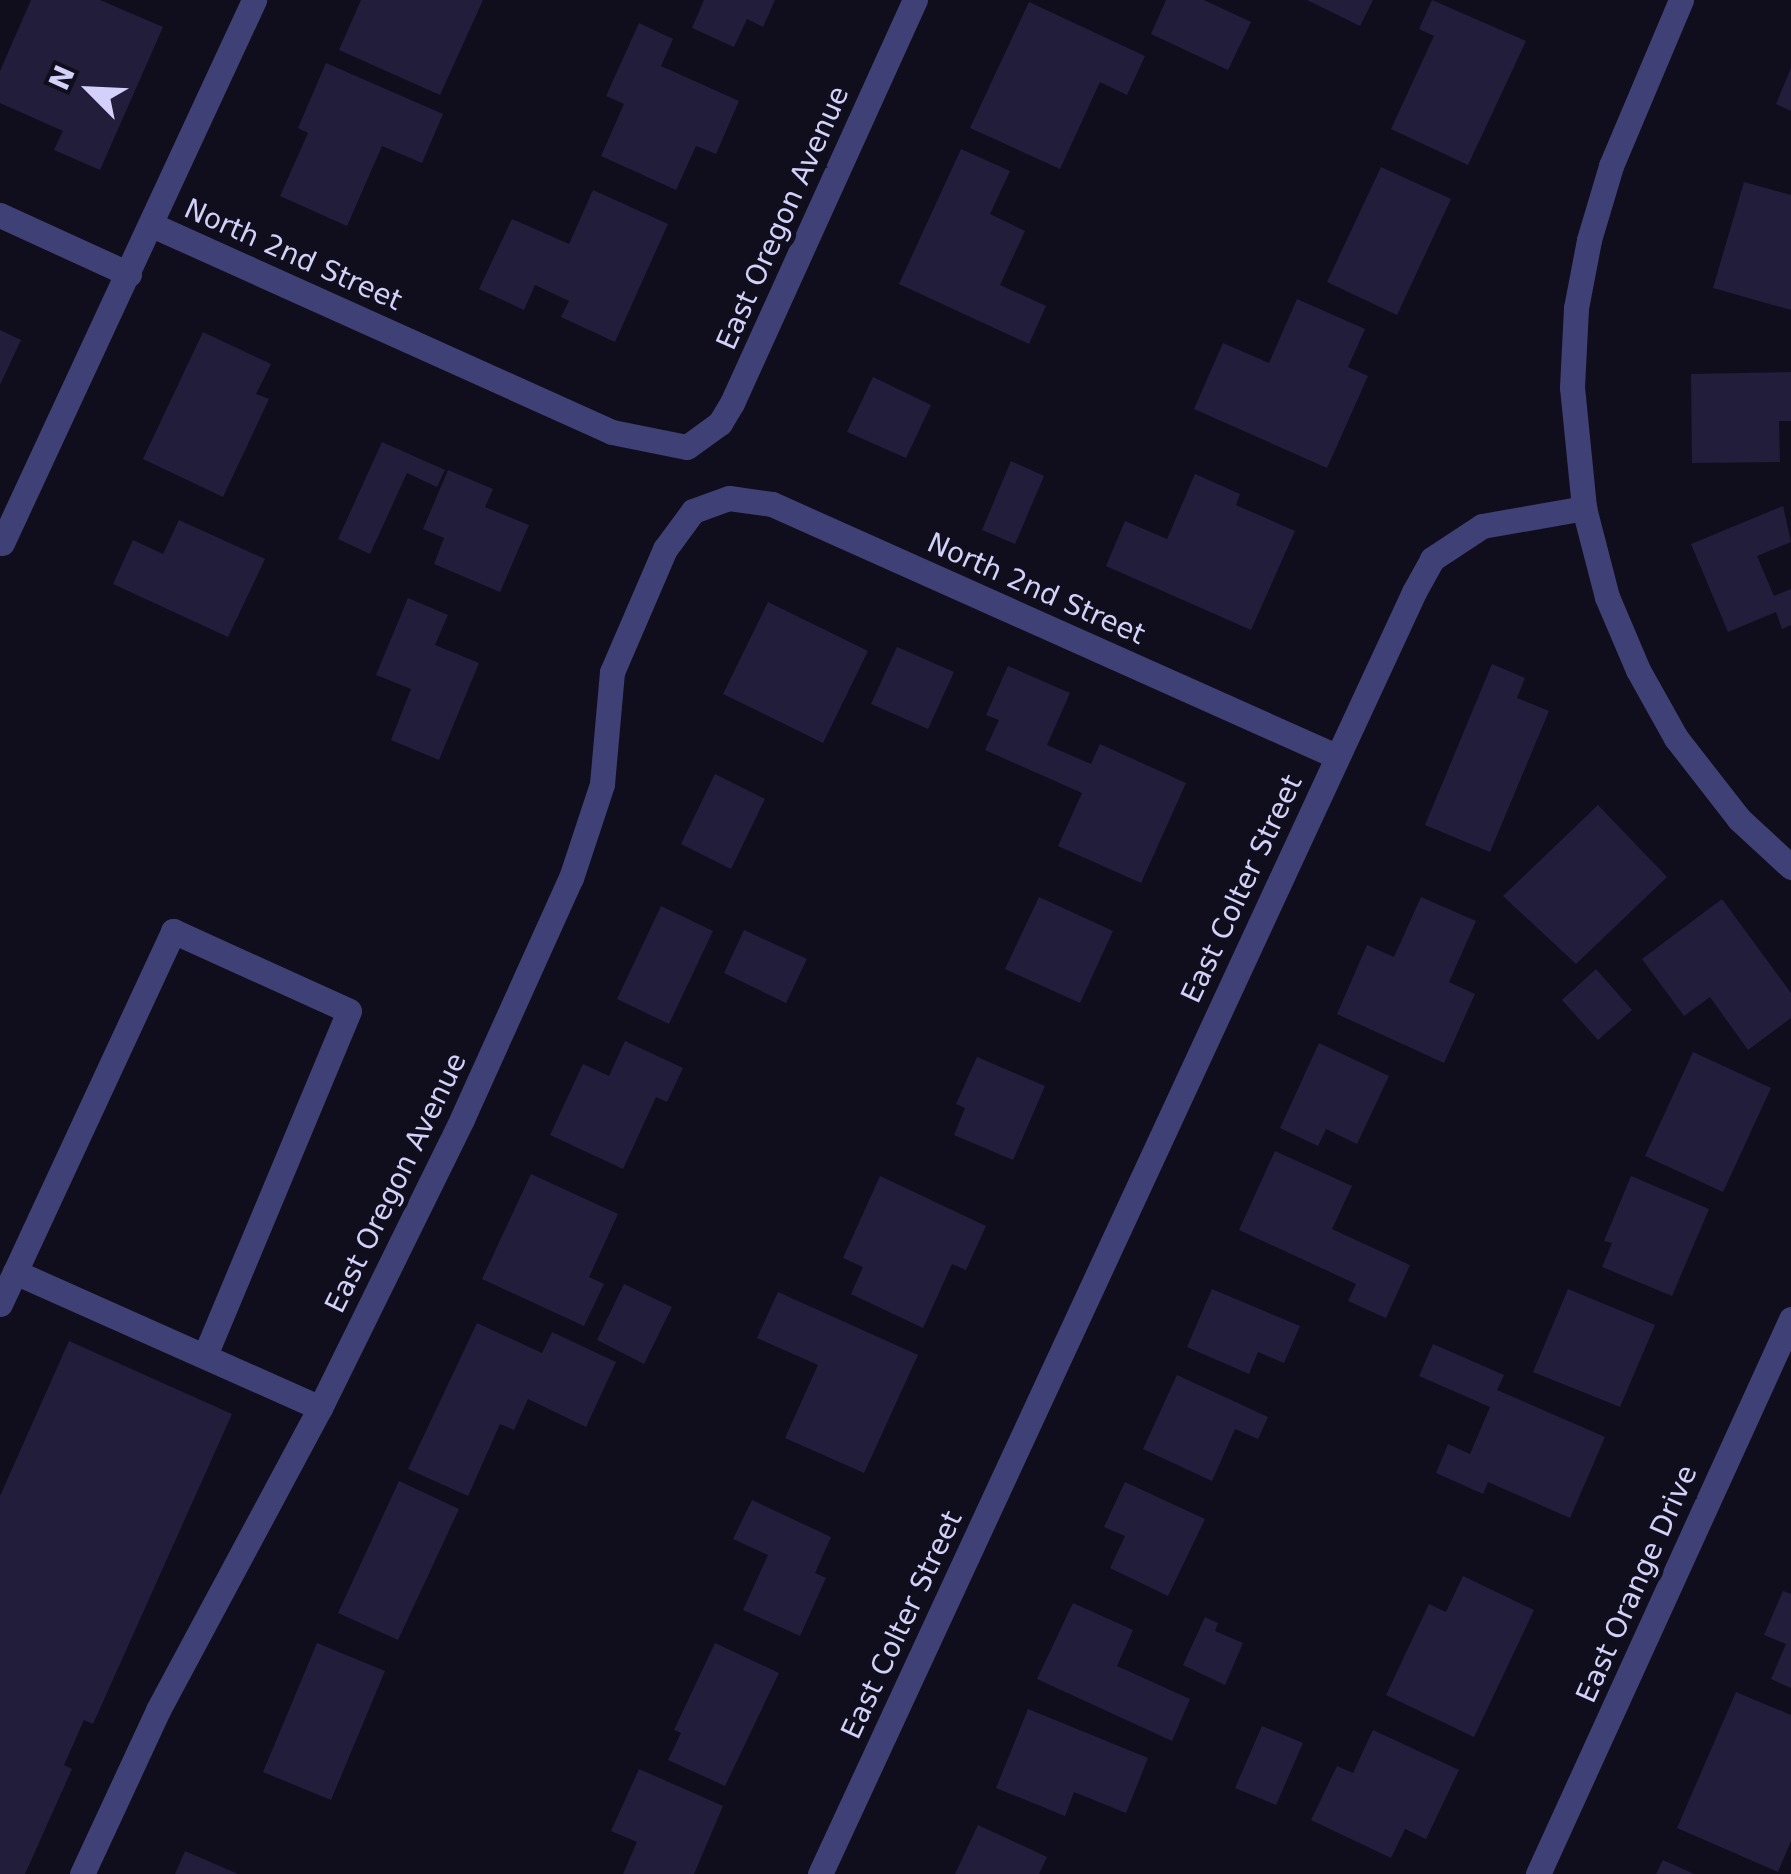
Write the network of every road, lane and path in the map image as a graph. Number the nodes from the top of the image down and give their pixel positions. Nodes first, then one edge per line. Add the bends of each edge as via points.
1 (254, 0) edge
2 (915, 0) edge
3 (1681, 0) edge
4 (0, 215) edge
5 (152, 225) junction
6 (129, 274) junction
7 (687, 447) joint
8 (707, 504) joint
9 (1584, 508) junction
10 (2, 543) edge
11 (1336, 756) junction
12 (1791, 867) edge
13 (15, 1272) junction
14 (0, 1304) edge
15 (1791, 1319) edge
16 (205, 1356) junction
17 (320, 1408) junction
18 (822, 1870) edge
19 (82, 1874) edge
20 (1538, 1874) edge

1 - 5 street
2 - 7 street, East Oregon Avenue via 732,403 720,423
3 - 9 street via 1611,166 1588,240 1572,387
4 - 6 street
5 - 6 street
5 - 7 street, North 2nd Street via 612,432
6 - 10 street
8 - 11 street, North 2nd Street via 742,498 772,504
8 - 17 street, East Oregon Avenue via 672,537 628,630 612,672 591,831 470,1102
9 - 11 street, East Colter Street via 1482,526 1432,560
9 - 12 street via 1607,597 1676,738 1740,820
11 - 18 street, East Colter Street
13 - 14 street
13 - 16 street
13 - 16 street via 173,931 349,1011
15 - 20 street, East Orange Drive
16 - 17 street
17 - 19 street, East Oregon Avenue via 158,1710

